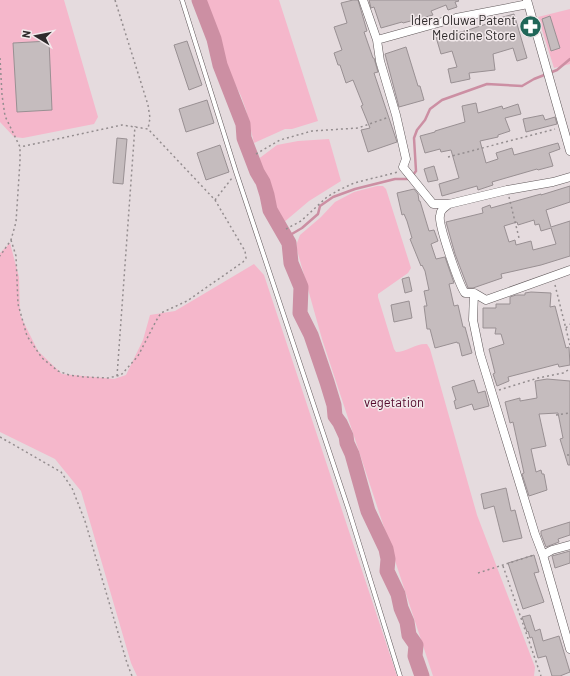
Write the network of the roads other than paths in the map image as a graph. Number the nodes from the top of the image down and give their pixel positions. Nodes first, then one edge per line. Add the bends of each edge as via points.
1 (182, 0) edge
2 (363, 0) edge
3 (527, 2) edge
4 (377, 40) junction
5 (568, 138) edge
6 (570, 151) edge
7 (570, 177) edge
8 (449, 204) junction
9 (570, 270) edge
10 (474, 294) junction
11 (570, 545) edge
12 (542, 553) junction
13 (568, 635) edge
14 (570, 649) edge
15 (400, 676) edge

1 - 15 lane
2 - 4 street
3 - 4 street
3 - 5 street
4 - 8 street via 380,61 406,159 403,167 433,204
5 - 6 street
7 - 8 street
8 - 10 street via 442,210 439,218 462,289 465,293
9 - 10 street via 486,300
10 - 12 street via 473,320 480,354
11 - 12 street
12 - 13 street
13 - 14 street

